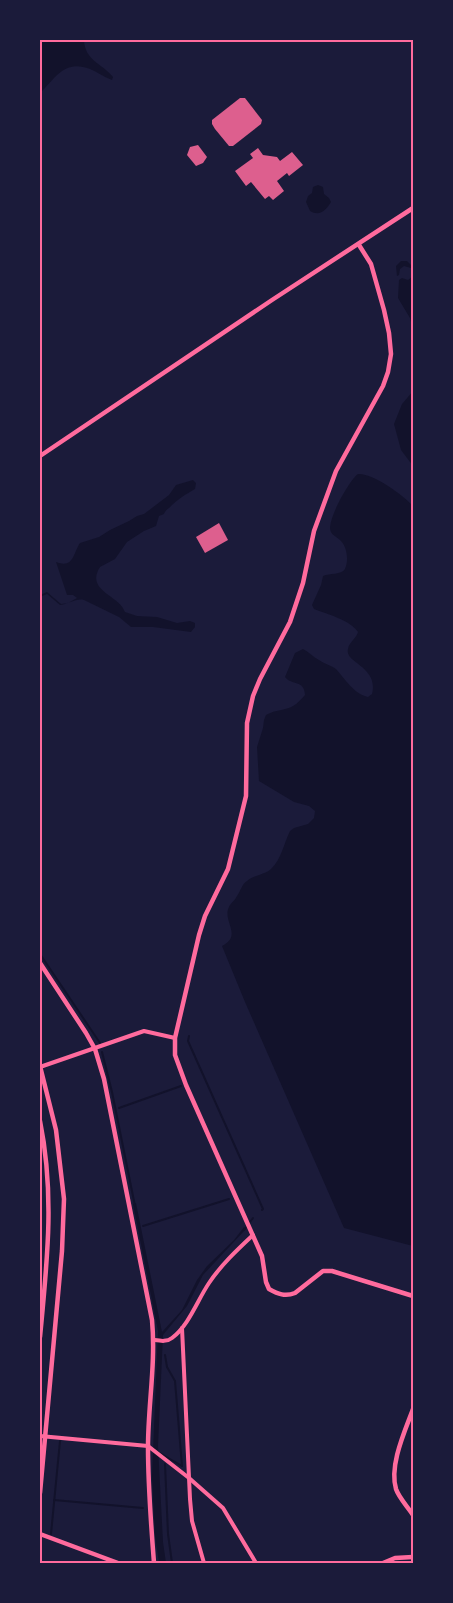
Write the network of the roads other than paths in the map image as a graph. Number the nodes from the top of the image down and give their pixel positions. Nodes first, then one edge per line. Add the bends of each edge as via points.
1 (413, 208) edge
2 (359, 245) junction
3 (40, 456) edge
4 (40, 963) edge
5 (174, 1038) junction
6 (95, 1049) junction
7 (40, 1067) edge
8 (40, 1121) edge
9 (253, 1235) junction
10 (413, 1296) edge
11 (182, 1328) junction
12 (40, 1337) edge
13 (154, 1340) junction
14 (413, 1409) edge
15 (42, 1436) edge
16 (148, 1446) junction
17 (190, 1478) junction
18 (40, 1493) edge
19 (413, 1515) edge
20 (40, 1534) edge
21 (413, 1557) edge
22 (118, 1563) edge
23 (154, 1563) edge
24 (204, 1563) edge
25 (256, 1563) edge
26 (383, 1563) edge

1 - 2 street
2 - 3 street
2 - 5 street via 371,264 384,310 391,354 388,372 384,386 336,471 314,531 303,583 290,622 253,696 246,724 246,796 228,869 198,935
4 - 6 street
5 - 6 street via 144,1031
5 - 9 street via 175,1055 183,1077
6 - 7 street
6 - 13 street via 104,1079
7 - 15 street via 56,1130 64,1199 60,1278
8 - 12 street via 50,1210
9 - 10 street via 262,1256 266,1282 279,1294 295,1294 323,1271 332,1271
9 - 11 street via 210,1282
11 - 13 street via 167,1341
11 - 17 street
13 - 16 street
14 - 19 street via 398,1451 394,1477 396,1491
15 - 16 street
15 - 18 street
16 - 17 street
16 - 23 street
17 - 24 street via 192,1521
17 - 25 street via 228,1514
20 - 22 street
21 - 26 street

